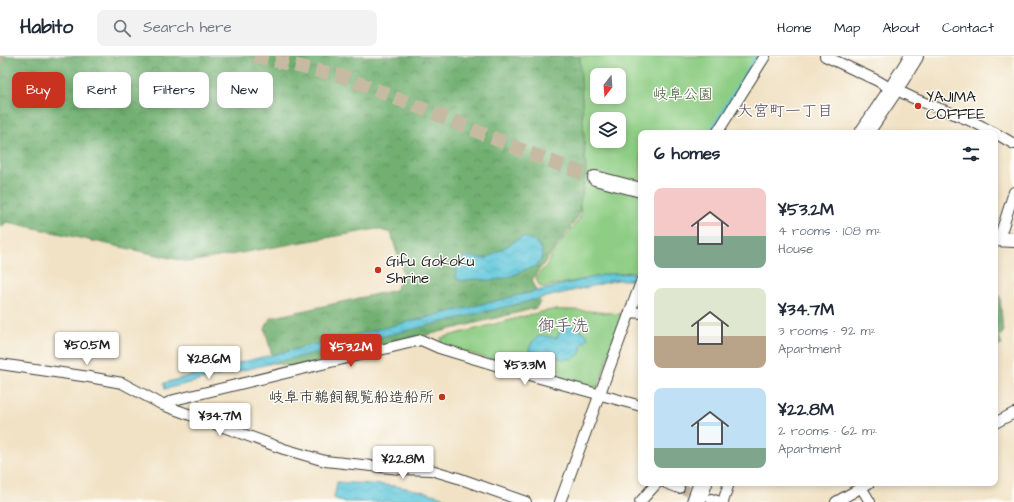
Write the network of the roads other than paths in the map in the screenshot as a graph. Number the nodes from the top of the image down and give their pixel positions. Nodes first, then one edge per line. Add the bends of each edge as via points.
1 (765, 56) edge
2 (825, 56) edge
3 (914, 56) edge
4 (923, 56) edge
5 (897, 91) junction
6 (719, 130) edge
7 (866, 130) edge
8 (878, 130) edge
9 (990, 130) edge
10 (998, 135) edge
11 (1014, 144) edge
12 (595, 178) tunnel mouth
13 (638, 189) edge
14 (1014, 192) edge
15 (998, 236) edge
16 (998, 239) edge
17 (1014, 240) edge
18 (638, 290) edge
19 (630, 310) junction
20 (638, 312) edge
21 (0, 364) edge
22 (600, 394) junction
23 (163, 405) junction
24 (638, 405) edge
25 (1014, 412) edge
26 (998, 421) edge
27 (654, 486) edge
28 (674, 486) edge
29 (705, 486) tunnel mouth
30 (726, 486) edge
31 (863, 486) edge
32 (865, 486) edge
33 (687, 491) tunnel mouth
34 (713, 501) edge
35 (526, 502) edge
36 (560, 502) edge
37 (640, 502) edge
38 (836, 502) edge
39 (870, 502) edge

1 - 6 street
2 - 5 street
3 - 5 highway
4 - 5 highway
5 - 7 highway
5 - 8 highway
5 - 9 street
10 - 11 street
12 - 13 main road
14 - 15 street
16 - 17 main road
18 - 19 street
19 - 20 street
19 - 22 street
21 - 23 street via 122,383
22 - 23 street via 518,372 421,340 174,400
22 - 24 street
22 - 36 street
23 - 35 street via 284,449 325,461 431,470
25 - 26 street
27 - 37 street
28 - 33 street
29 - 34 highway
30 - 34 street
31 - 38 street
32 - 39 street

